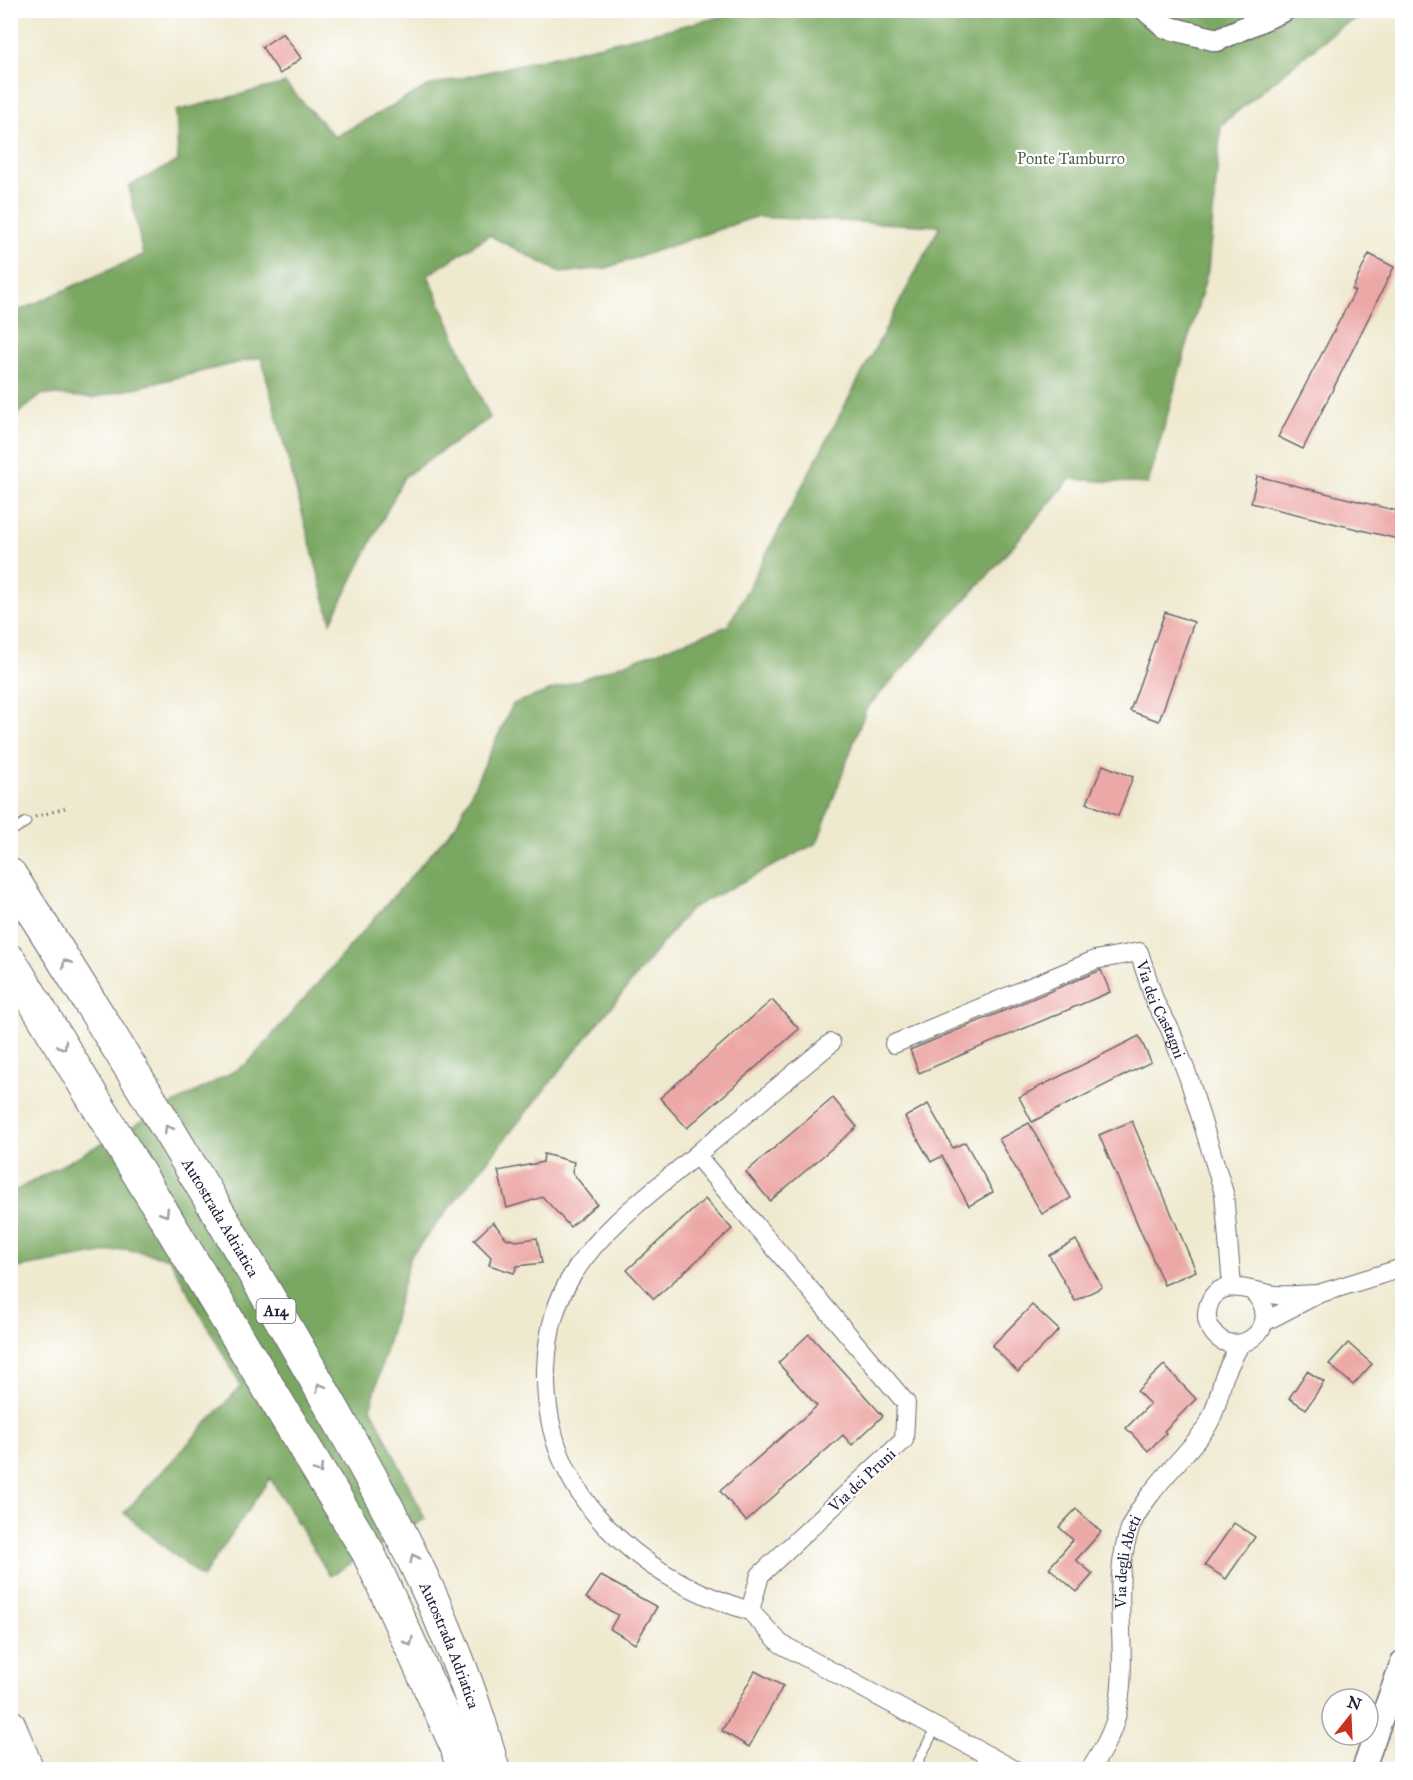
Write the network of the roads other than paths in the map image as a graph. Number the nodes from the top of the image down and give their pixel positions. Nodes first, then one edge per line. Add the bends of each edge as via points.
1 (1146, 10) edge
2 (1284, 10) edge
3 (26, 822) road end
4 (10, 832) edge
5 (10, 875) edge
6 (10, 961) edge
7 (831, 1043) dead end
8 (894, 1044) dead end
9 (696, 1155) junction
10 (1402, 1268) edge
11 (1232, 1286) junction
12 (1254, 1292) junction
13 (1318, 1294) junction
14 (1264, 1322) junction
15 (1219, 1338) junction
16 (1240, 1344) junction
17 (1224, 1377) junction
18 (750, 1611) junction
19 (1402, 1662) edge
20 (10, 1724) edge
21 (936, 1727) junction
22 (29, 1770) edge
23 (463, 1770) edge
24 (493, 1770) edge
25 (914, 1770) edge
26 (1015, 1770) edge
27 (1090, 1770) edge
28 (1363, 1770) edge

1 - 2 street via 1166,27 1216,40
3 - 4 lane
24 -> 5 highway, Autostrada Adriatica / A14 via 467,1684 430,1590 396,1520 252,1269
6 -> 23 highway, Autostrada Adriatica / A14 via 368,1551 457,1747
7 - 9 street
8 - 11 street, Via dei Castagni via 1095,960 1139,952 1155,1002 1189,1080 1224,1192
9 - 18 street, Via dei Pruni via 906,1403 904,1440 760,1575
9 - 18 street via 618,1222 574,1272 559,1301 547,1348 546,1389 552,1432 568,1478 595,1517 661,1570 724,1604
10 - 13 street, Via degli Abeti
11 - 12 street, Via degli Abeti
11 - 15 street, Via degli Abeti via 1217,1293 1208,1308 1209,1324
12 - 13 street, Via degli Abeti
12 - 14 street via 1264,1305
13 - 14 street, Via degli Abeti
14 - 16 street, Via degli Abeti via 1256,1336
15 - 16 street
15 - 17 street, Via degli Abeti
16 - 17 street, Via degli Abeti
17 - 27 street, Via degli Abeti via 1207,1426 1132,1525 1119,1584 1122,1649 1115,1720
18 - 21 street via 781,1644
19 - 28 street
20 - 22 highway
21 - 25 lane
21 - 26 street

